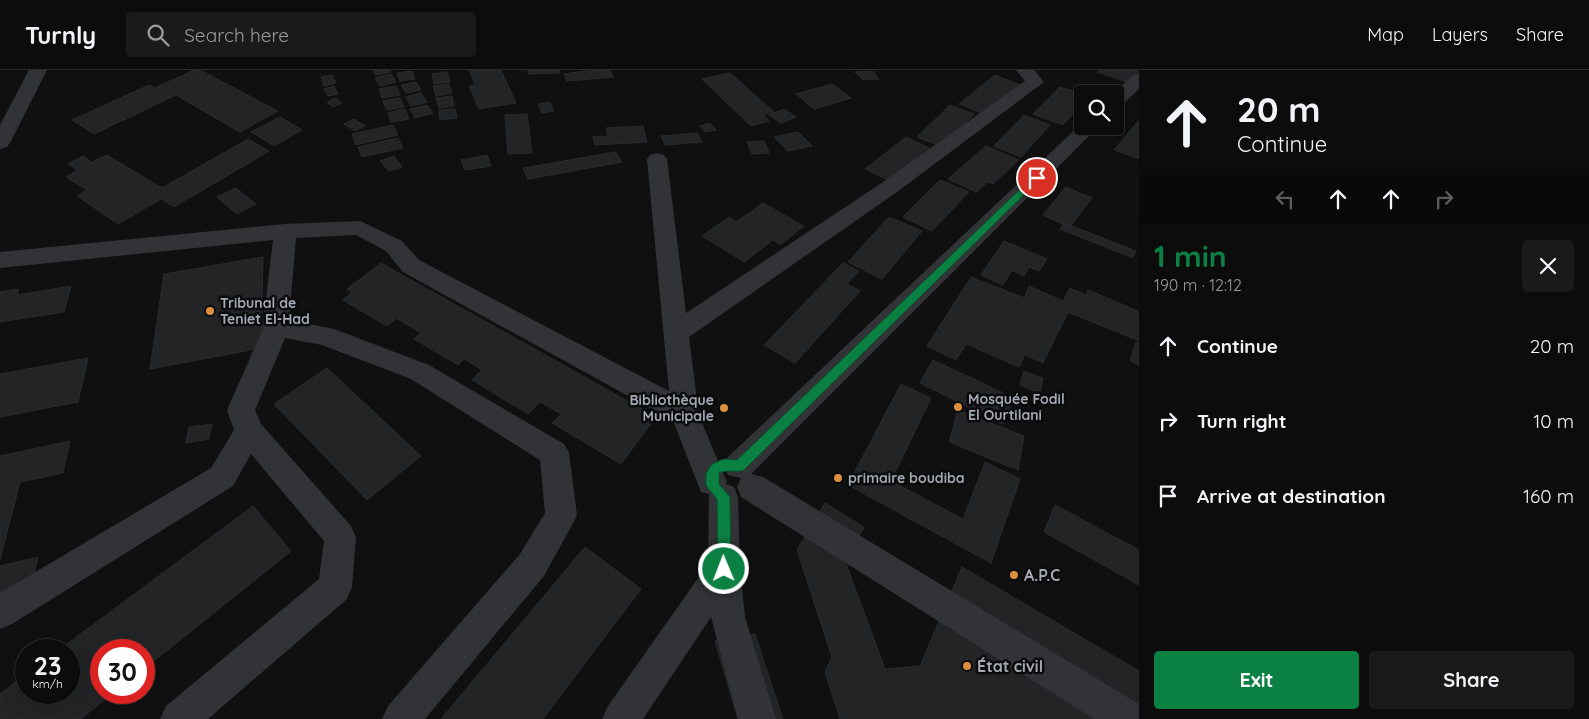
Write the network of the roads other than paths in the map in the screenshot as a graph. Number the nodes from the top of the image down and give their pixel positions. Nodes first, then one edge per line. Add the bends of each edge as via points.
1 (38, 70) edge
2 (1025, 70) edge
3 (1139, 79) edge
4 (1124, 93) edge
5 (1081, 135) edge
6 (0, 143) edge
7 (657, 160) dead end
8 (284, 230) junction
9 (0, 260) edge
10 (276, 327) junction
11 (676, 333) junction
12 (685, 416) junction
13 (249, 431) junction
14 (732, 483) junction
15 (724, 569) junction
16 (0, 612) edge
17 (180, 719) edge
18 (401, 719) edge
19 (620, 719) edge
20 (757, 719) edge
21 (1129, 719) edge

1 - 6 street
2 - 11 street via 1035,82 890,187
3 - 4 street
5 - 14 street
7 - 11 street
8 - 9 street
8 - 10 street
8 - 12 street via 360,228 394,246 411,266
10 - 13 street via 241,410
10 - 18 street via 325,336 420,372 554,453 561,515 532,565
11 - 12 street
12 - 14 street
13 - 16 street via 222,477
13 - 17 street via 340,538 335,587
14 - 15 street
14 - 21 street
15 - 19 street
15 - 20 street via 728,617

